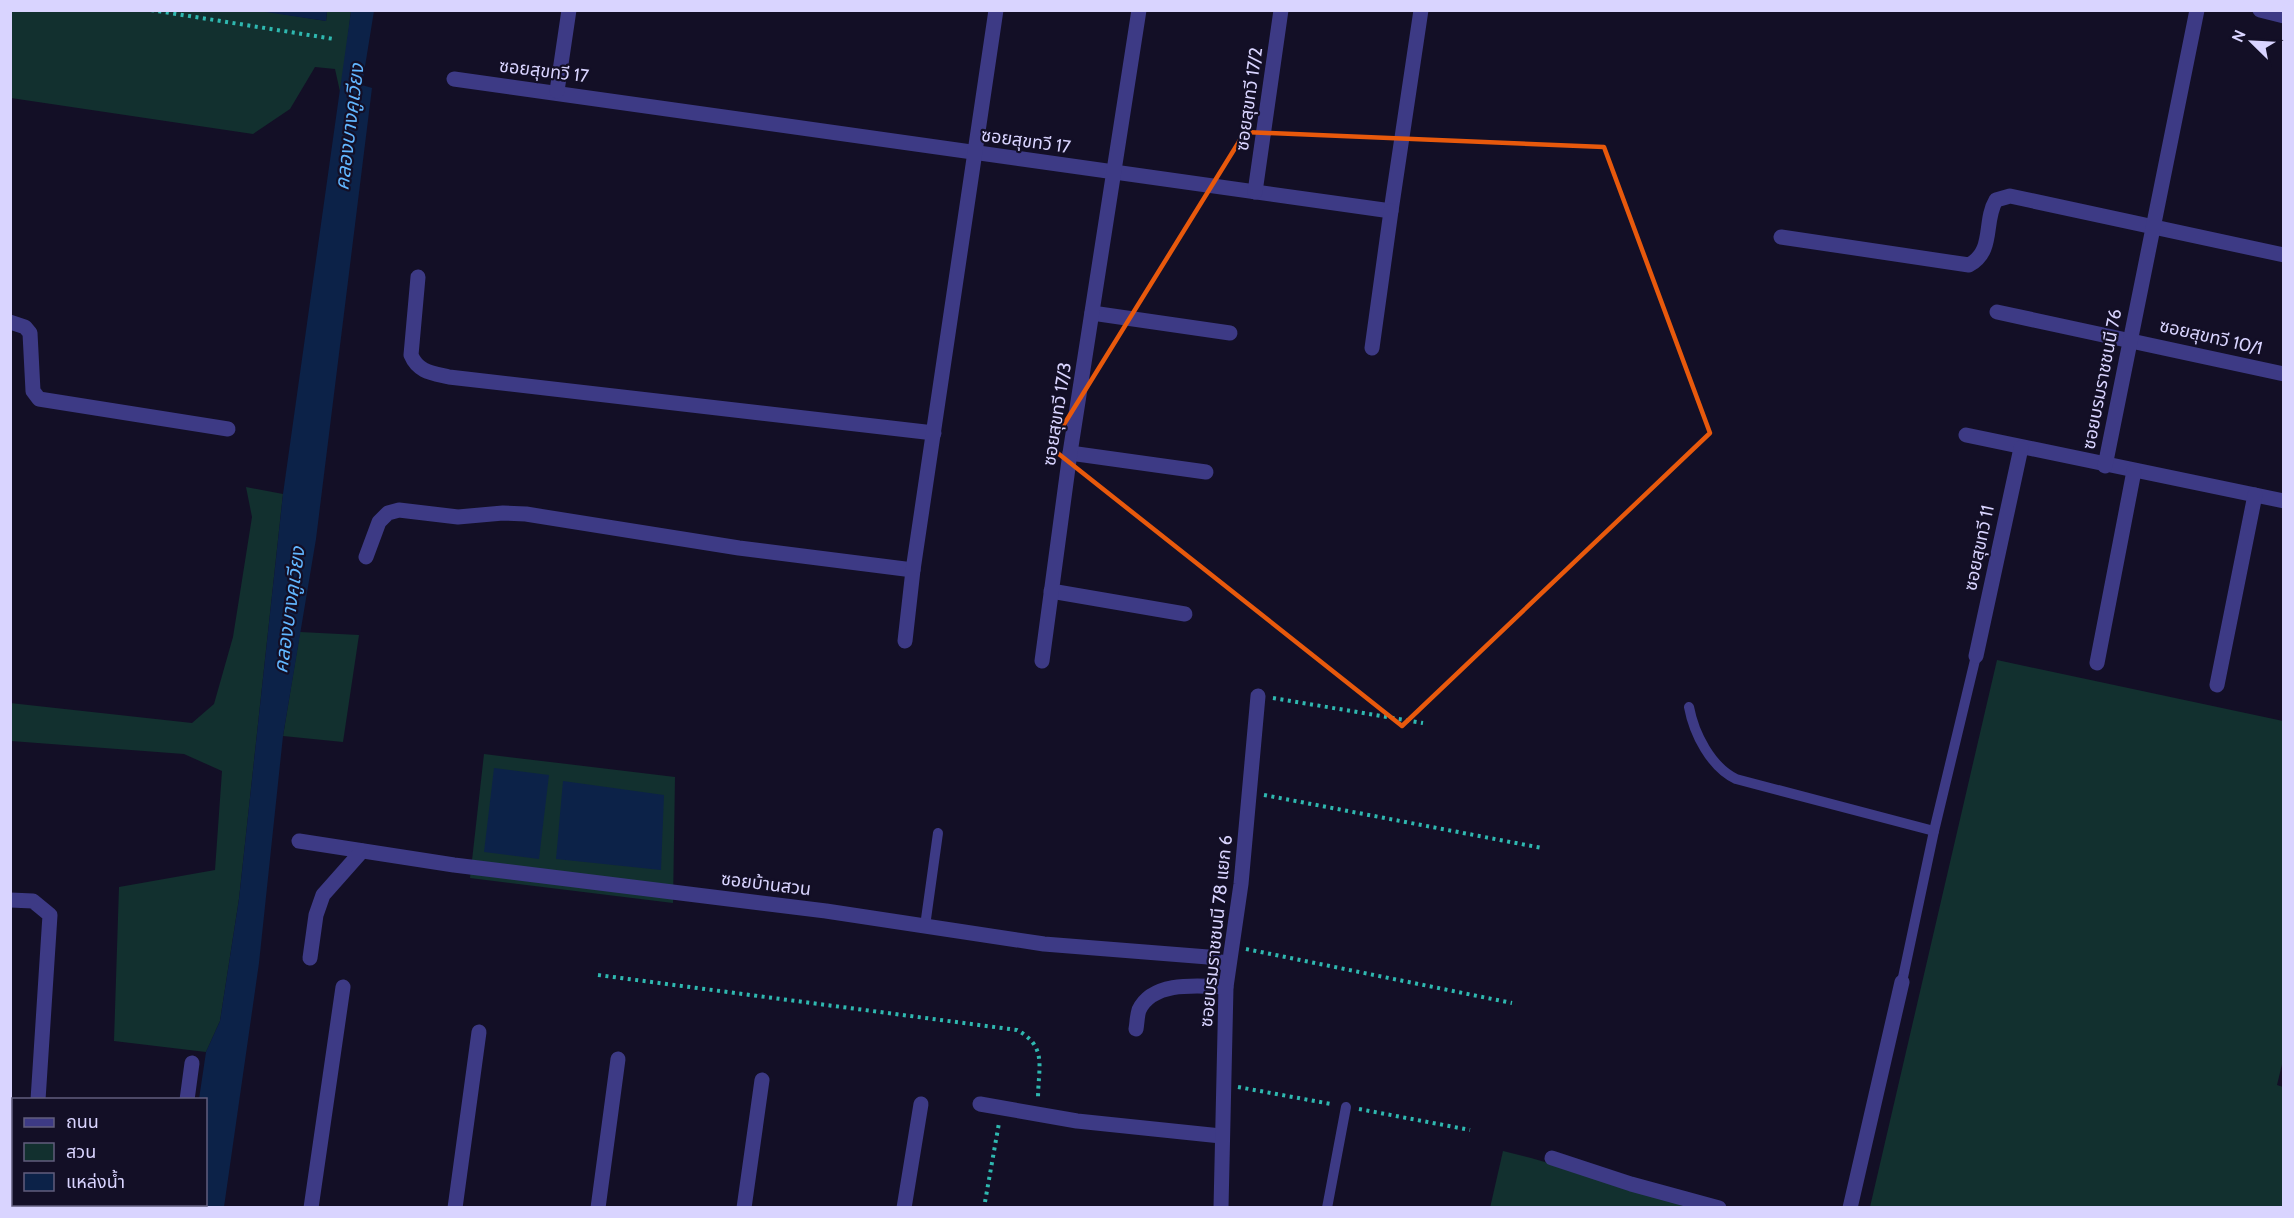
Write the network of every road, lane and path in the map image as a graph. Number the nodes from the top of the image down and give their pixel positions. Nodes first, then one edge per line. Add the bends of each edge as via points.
1 (151, 10) edge
2 (568, 10) edge
3 (996, 10) edge
4 (1140, 10) edge
5 (1281, 10) edge
6 (1421, 10) edge
7 (2197, 10) edge
8 (2260, 10) edge
9 (2283, 16) edge
10 (334, 39) dead end
11 (454, 79) dead end
12 (557, 92) junction
13 (976, 153) junction
14 (1114, 174) junction
15 (1255, 192) junction
16 (1391, 211) junction
17 (2152, 228) junction
18 (1781, 237) dead end
19 (2283, 255) edge
20 (418, 277) dead end
21 (1997, 312) dead end
22 (1092, 313) junction
23 (10, 321) edge
24 (1230, 333) dead end
25 (2130, 339) junction
26 (1372, 348) dead end
27 (2283, 374) edge
28 (228, 429) dead end
29 (934, 433) junction
30 (1966, 435) dead end
31 (2021, 448) junction
32 (1070, 453) junction
33 (2105, 466) junction
34 (2134, 471) junction
35 (1206, 472) dead end
36 (2255, 495) junction
37 (2283, 501) edge
38 (366, 557) dead end
39 (913, 570) junction
40 (1051, 591) junction
41 (1185, 614) dead end
42 (905, 641) dead end
43 (1976, 656) joint
44 (1042, 661) dead end
45 (2097, 663) dead end
46 (2217, 685) dead end
47 (1258, 696) joint
48 (1689, 707) dead end
49 (1423, 723) dead end
50 (1249, 792) junction
51 (1934, 831) junction
52 (938, 833) dead end
53 (299, 841) dead end
54 (1542, 848) dead end
55 (362, 851) junction
56 (10, 900) edge
57 (925, 926) junction
58 (1231, 946) junction
59 (310, 958) dead end
60 (1228, 965) junction
61 (598, 975) dead end
62 (1902, 982) joint
63 (343, 987) dead end
64 (1226, 987) junction
65 (1512, 1003) dead end
66 (1136, 1029) dead end
67 (479, 1032) dead end
68 (618, 1059) dead end
69 (192, 1063) dead end
70 (762, 1080) dead end
71 (38, 1098) edge
72 (187, 1098) edge
73 (921, 1104) dead end
74 (981, 1104) dead end
75 (1346, 1107) dead end
76 (1002, 1108) junction
77 (1038, 1114) junction
78 (1221, 1136) junction
79 (1552, 1158) dead end
80 (985, 1202) dead end
81 (311, 1208) edge
82 (455, 1208) edge
83 (598, 1208) edge
84 (744, 1208) edge
85 (904, 1208) edge
86 (1221, 1208) edge
87 (1327, 1208) edge
88 (1719, 1208) edge
89 (1850, 1208) edge

1 - 10 path
2 - 12 street
3 - 13 street
4 - 14 street, ซอยสุขทวี 17/3
5 - 15 street, ซอยสุขทวี 17/2
6 - 16 street
7 - 17 street, ซอยบรมราชชนนี 76
8 - 9 street
11 - 12 street, ซอยสุขทวี 17
12 - 13 street, ซอยสุขทวี 17
13 - 14 street, ซอยสุขทวี 17
13 - 29 street
14 - 15 street, ซอยสุขทวี 17
14 - 22 street, ซอยสุขทวี 17/3
15 - 16 street, ซอยสุขทวี 17
16 - 26 street
17 - 18 street via 2010,196 1996,200 1990,209 1985,250 1969,265
17 - 19 street
17 - 25 street, ซอยบรมราชชนนี 76
20 - 29 street via 411,355 416,366 426,372
21 - 25 street, ซอยสุขทวี 10/1
22 - 24 street
22 - 32 street, ซอยสุขทวี 17/3
23 - 28 street via 30,333 33,391 39,399
25 - 27 street, ซอยสุขทวี 10/1
25 - 33 street, ซอยบรมราชชนนี 76
29 - 39 street
30 - 31 street
31 - 33 street
31 - 43 street, ซอยสุขทวี 11
32 - 35 street
32 - 40 street, ซอยสุขทวี 17/3
33 - 34 street, ซอยบรมราชชนนี 76
34 - 36 street, ซอยบรมราชชนนี 76
34 - 45 street
36 - 37 street, ซอยบรมราชชนนี 76
36 - 46 street
38 - 39 street via 380,522 388,513 399,510 458,517 526,514
39 - 42 street
40 - 41 street
40 - 44 street, ซอยสุขทวี 17/3
43 - 51 lane
47 - 49 path
47 - 50 street, ซอยบรมราชชนนี 78 แยก 6
48 - 51 lane via 1692,722 1723,773
50 - 54 path
50 - 58 street, ซอยบรมราชชนนี 78 แยก 6
51 - 62 lane
52 - 57 lane
53 - 55 street, ซอยบ้านสวน
55 - 57 street, ซอยบ้านสวน
55 - 59 street via 323,895
56 - 71 street via 33,901 50,915
57 - 60 street, ซอยบ้านสวน via 1044,944 1208,957
58 - 60 street, ซอยบรมราชชนนี 78 แยก 6
58 - 65 path
60 - 64 street, ซอยบรมราชชนนี 78 แยก 6
61 - 77 path via 1017,1030 1039,1047
62 - 89 street
63 - 81 street
64 - 66 street via 1187,985 1150,997 1139,1010
64 - 78 street, ซอยบรมราชชนนี 78 แยก 6
67 - 82 street
68 - 83 street
69 - 72 street
70 - 84 street
73 - 85 street
74 - 76 street
75 - 87 lane
76 - 77 street
76 - 80 path
77 - 78 street
78 - 86 street, ซอยบรมราชชนนี 78 แยก 6
79 - 88 street

